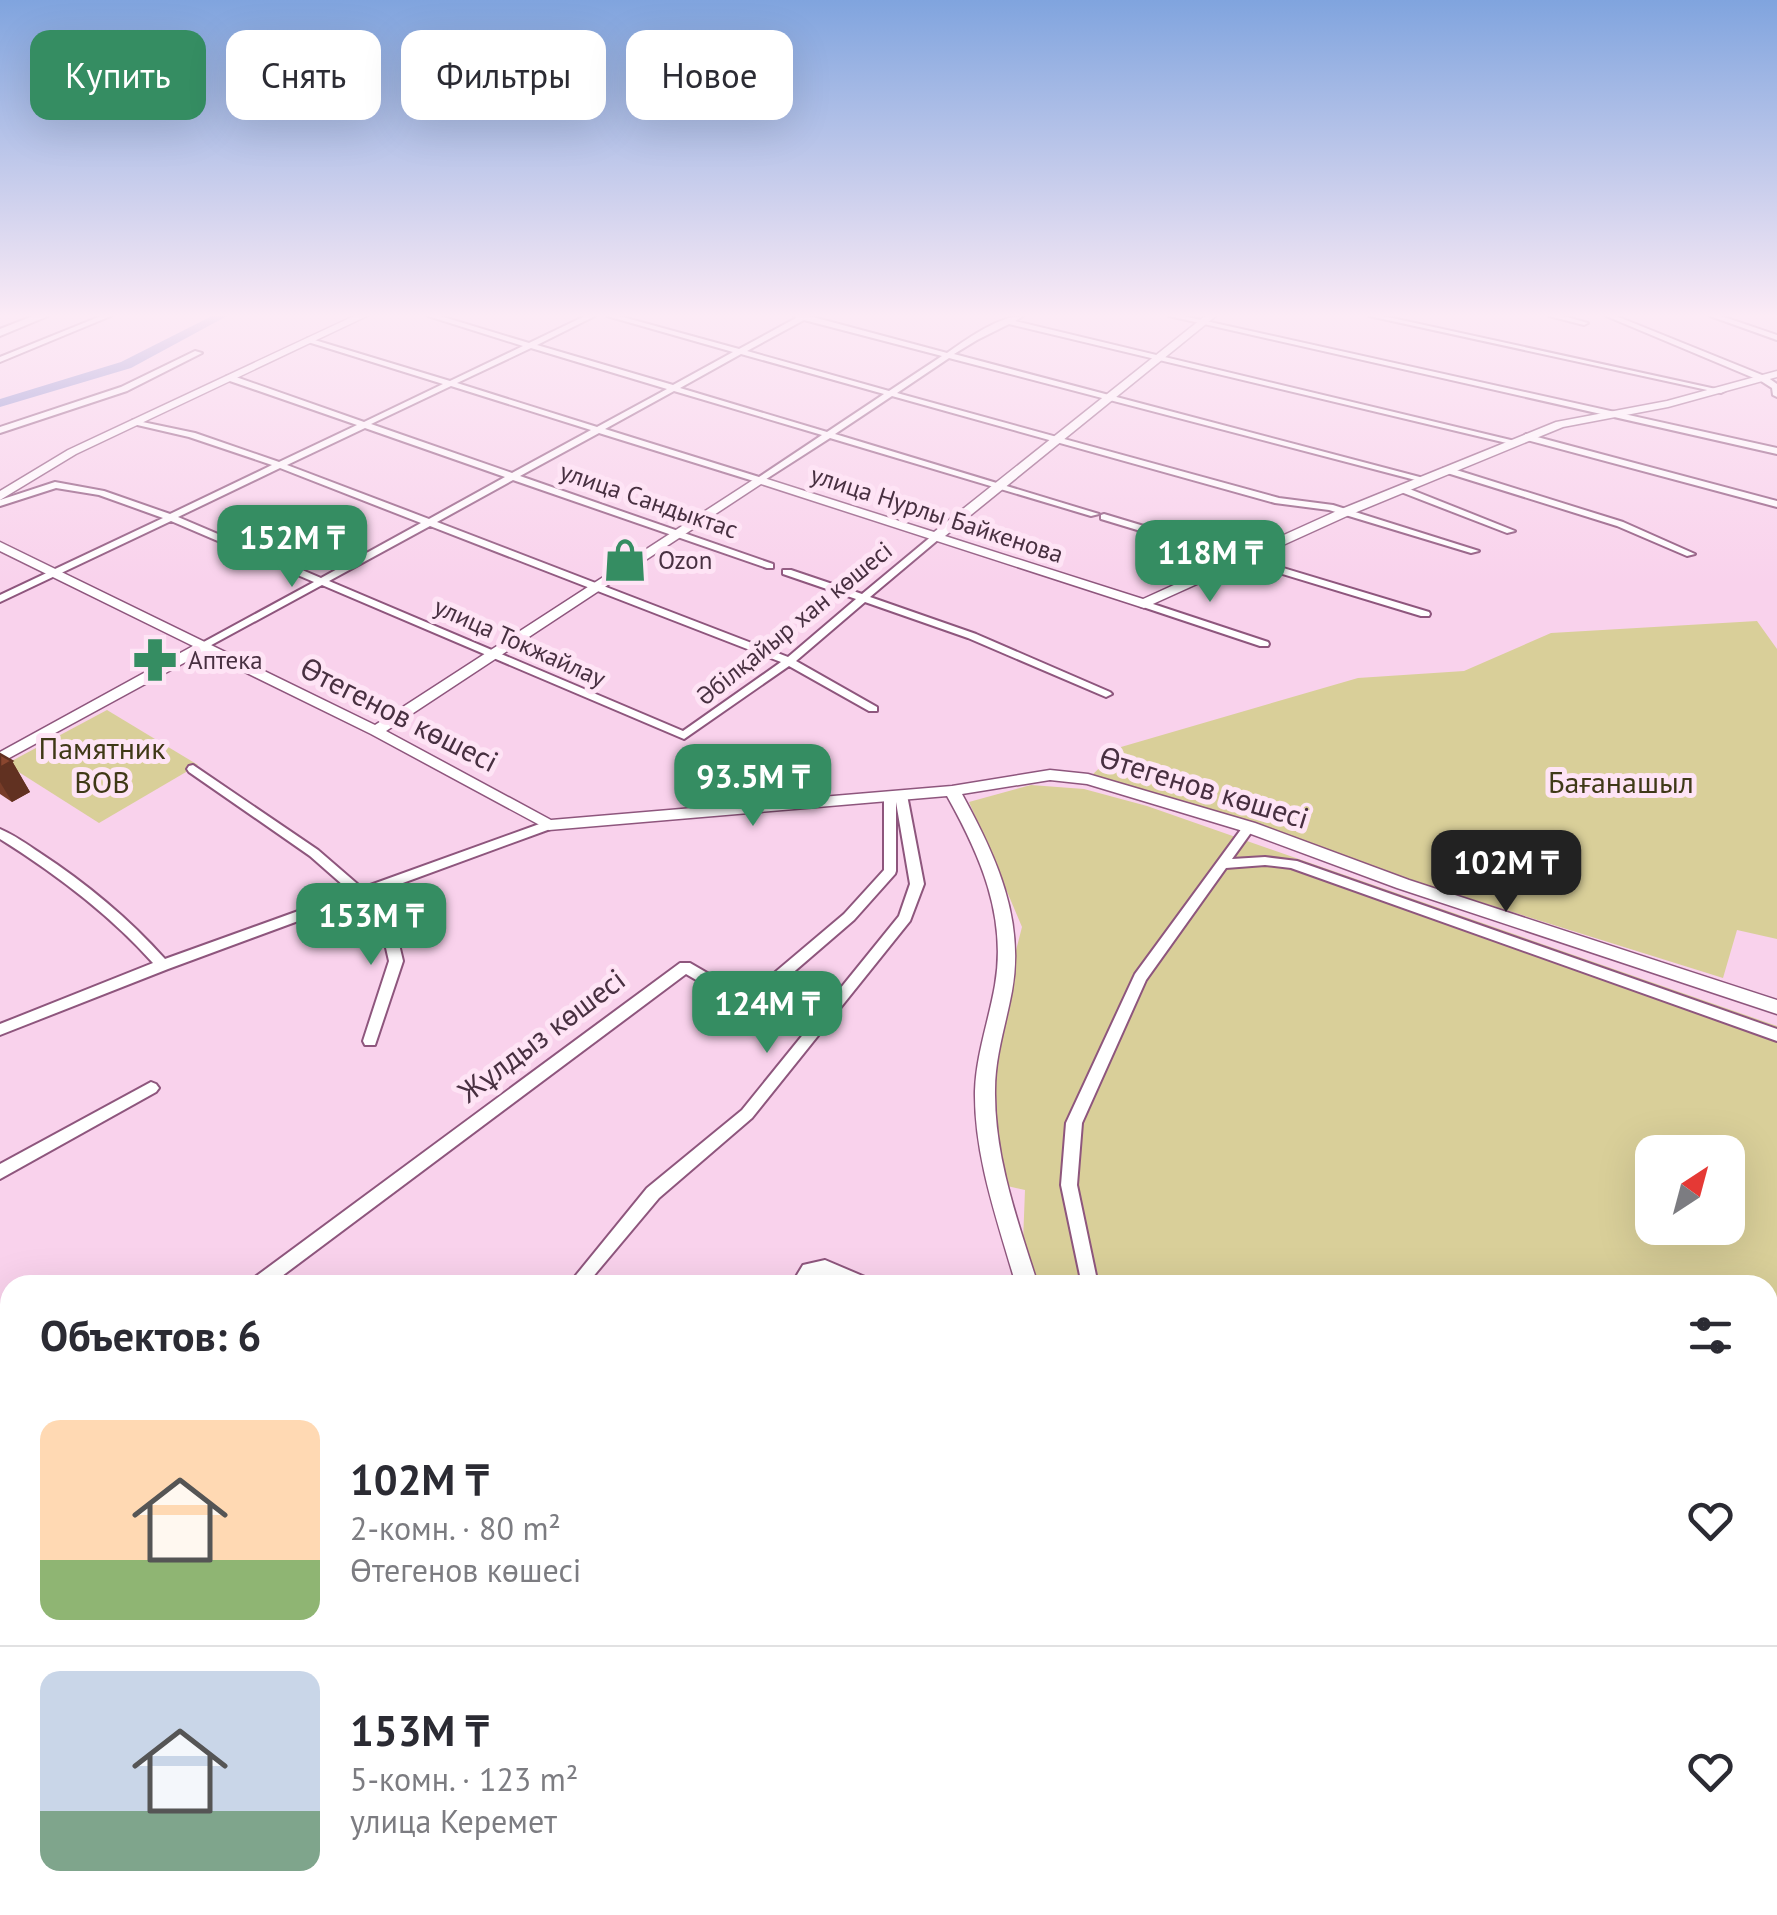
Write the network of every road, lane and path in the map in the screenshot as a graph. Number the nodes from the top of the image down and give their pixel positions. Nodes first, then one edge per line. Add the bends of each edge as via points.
1 (73, 405) edge
2 (172, 405) edge
3 (314, 405) edge
4 (405, 405) edge
5 (526, 405) edge
6 (638, 405) edge
7 (730, 405) edge
8 (875, 405) edge
9 (931, 405) edge
10 (1101, 405) edge
11 (1138, 405) edge
12 (1370, 405) edge
13 (1577, 405) edge
14 (1656, 405) edge
15 (1614, 414) junction
16 (136, 422) junction
17 (368, 423) junction
18 (596, 428) junction
19 (0, 430) edge
20 (830, 435) junction
21 (1520, 439) junction
22 (1057, 442) junction
23 (1777, 450) edge
24 (280, 465) junction
25 (1447, 470) junction
26 (512, 476) junction
27 (760, 480) junction
28 (1426, 480) junction
29 (1000, 486) junction
30 (1404, 490) junction
31 (0, 500) edge
32 (1777, 504) edge
33 (1344, 513) junction
34 (170, 517) junction
35 (428, 522) junction
36 (1510, 531) dead end
37 (680, 534) junction
38 (936, 537) junction
39 (0, 546) edge
40 (1474, 551) dead end
41 (1690, 554) dead end
42 (1243, 559) junction
43 (770, 566) dead end
44 (56, 572) junction
45 (787, 572) dead end
46 (322, 581) junction
47 (596, 590) junction
48 (0, 599) edge
49 (863, 600) junction
50 (1144, 604) junction
51 (1425, 614) dead end
52 (1264, 644) dead end
53 (204, 646) junction
54 (496, 655) junction
55 (789, 661) junction
56 (1106, 694) dead end
57 (874, 709) dead end
58 (376, 732) junction
59 (684, 736) joint
60 (0, 758) edge
61 (193, 769) dead end
62 (952, 790) junction
63 (896, 796) junction
64 (550, 825) junction
65 (1248, 827) junction
66 (0, 832) edge
67 (1226, 864) junction
68 (359, 893) junction
69 (163, 965) junction
70 (1777, 1006) edge
71 (0, 1030) edge
72 (1777, 1036) edge
73 (370, 1041) dead end
74 (151, 1088) dead end
75 (0, 1172) edge
76 (271, 1275) edge
77 (584, 1275) edge
78 (806, 1275) edge
79 (843, 1275) edge
80 (1024, 1275) edge
81 (1088, 1275) edge

1 - 19 street
2 - 16 street
3 - 17 street, улица Сандыктас
4 - 17 street
5 - 18 street, улица Нурлы Байкенова
6 - 18 street
7 - 20 street
8 - 20 street
9 - 22 street
10 - 22 street, Әбілқайыр хан көшесі
11 - 28 street
12 - 21 street
13 - 15 street
14 - 15 street
15 - 21 street
15 - 23 street
16 - 24 street
16 - 31 street via 72,452
17 - 24 street
17 - 26 street, улица Сандыктас
18 - 26 street
18 - 27 street, улица Нурлы Байкенова
20 - 27 street
20 - 29 street
21 - 25 street
21 - 32 street
22 - 29 street, Әбілқайыр хан көшесі
22 - 33 street
24 - 34 street
24 - 35 street
25 - 28 street
25 - 41 street via 1620,524
26 - 35 street
26 - 37 street, улица Сандыктас
27 - 37 street
27 - 38 street, улица Нурлы Байкенова
28 - 30 street
29 - 38 street, Әбілқайыр хан көшесі
29 - 42 street
30 - 33 street
30 - 36 street
31 - 34 street, улица Токжайлау via 55,485
33 - 40 street
33 - 42 street
34 - 44 street
34 - 46 street, улица Токжайлау
35 - 46 street
35 - 47 street
37 - 43 street, улица Сандыктас
37 - 47 street
38 - 49 street, Әбілқайыр хан көшесі
38 - 50 street, улица Нурлы Байкенова
39 - 44 street, Өтегенов көшесі
42 - 50 street
42 - 51 street
44 - 48 street
44 - 53 street, Өтегенов көшесі
45 - 49 street
46 - 53 street
46 - 54 street, улица Токжайлау
47 - 54 street
47 - 55 street
49 - 55 street, Әбілқайыр хан көшесі
49 - 56 street via 972,636
50 - 52 street, улица Нурлы Байкенова
53 - 58 street, Өтегенов көшесі
53 - 60 street
54 - 58 street
54 - 59 street, улица Токжайлау
55 - 57 street
55 - 59 street, Әбілқайыр хан көшесі
58 - 64 street, Өтегенов көшесі
61 - 68 street via 314,853
62 - 63 street, Өтегенов көшесі
62 - 65 street, Өтегенов көшесі via 1069,777
62 - 80 street via 1001,898 1007,955 984,1091
63 - 64 street, Өтегенов көшесі
63 - 76 street, Жұлдыз көшесі via 890,871 849,917 748,1003 686,968
63 - 77 street via 917,884 905,918 747,1114 653,1193
64 - 68 street
65 - 67 street
65 - 70 street, Өтегенов көшесі
66 - 69 street via 127,922
67 - 72 street via 1292,864
67 - 81 street via 1140,978 1074,1123 1069,1185
68 - 69 street
68 - 73 street via 385,916 396,961
69 - 71 street
74 - 75 street
78 - 79 street via 825,1267

